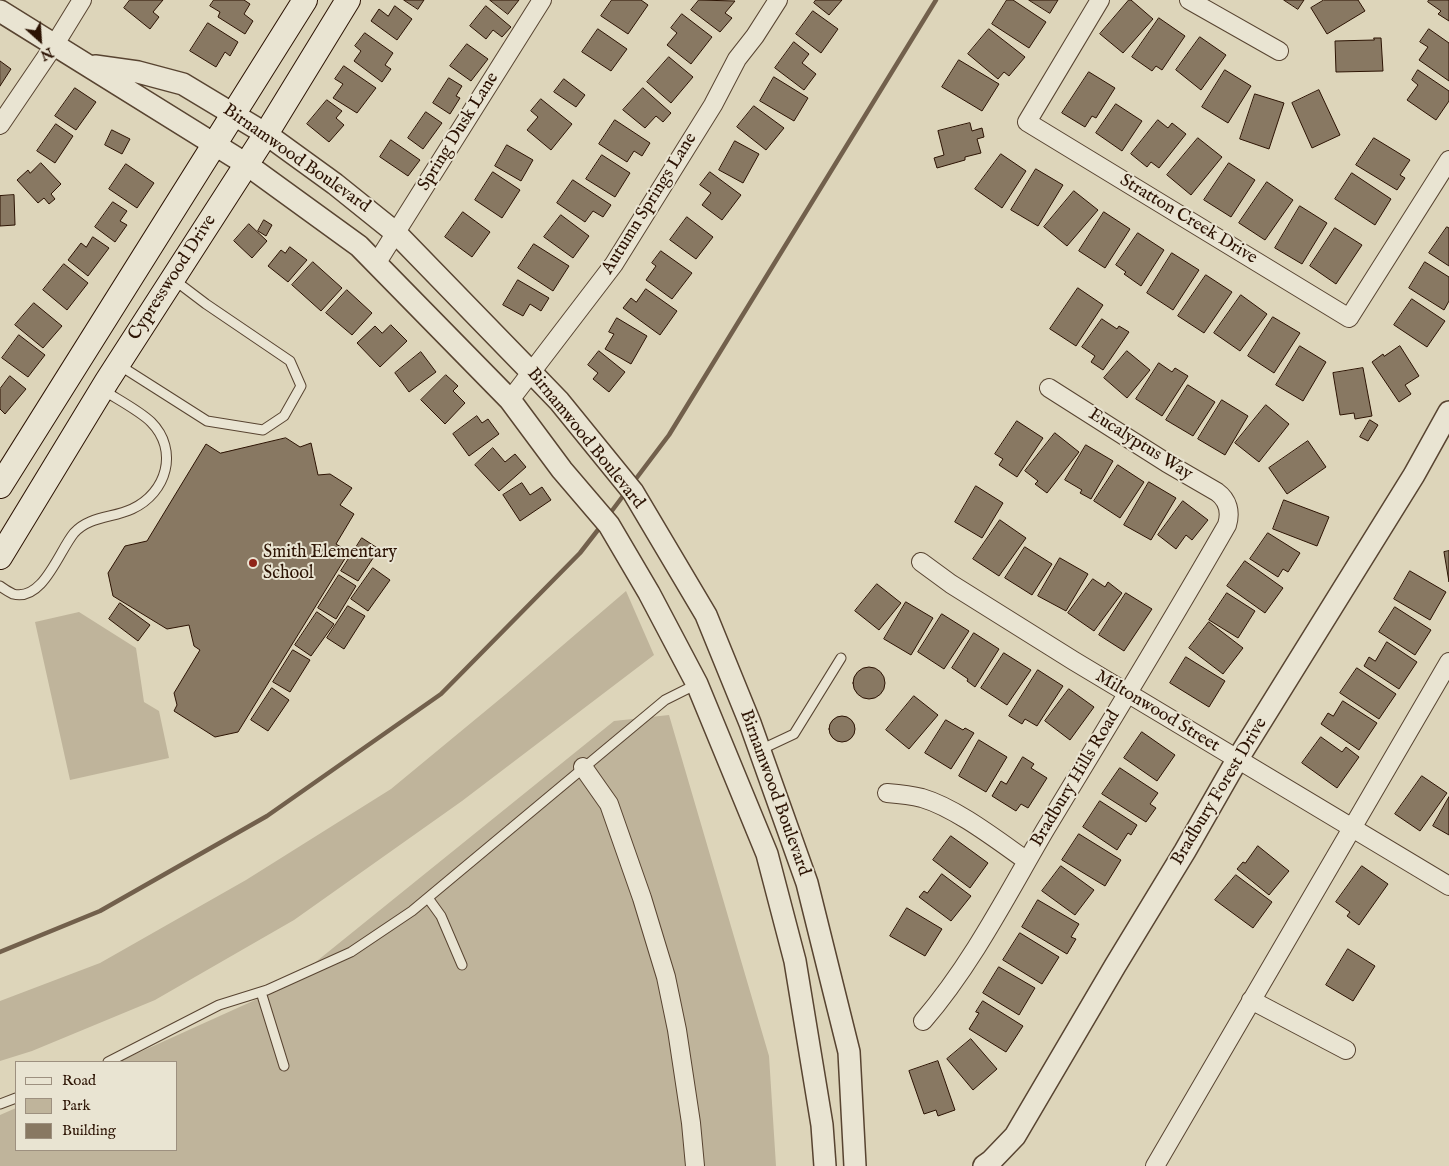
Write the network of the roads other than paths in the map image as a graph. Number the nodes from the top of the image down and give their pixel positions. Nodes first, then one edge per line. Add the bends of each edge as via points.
1 (82, 0) edge
2 (305, 0) edge
3 (348, 0) edge
4 (542, 0) edge
5 (778, 0) edge
6 (1100, 0) edge
7 (1189, 0) edge
8 (0, 11) edge
9 (55, 44) junction
10 (1279, 51) dead end
11 (87, 65) junction
12 (235, 114) junction
13 (0, 125) edge
14 (266, 134) junction
15 (216, 145) junction
16 (1449, 160) edge
17 (246, 164) junction
18 (396, 233) junction
19 (376, 264) junction
20 (172, 279) junction
21 (77, 363) junction
22 (531, 372) junction
23 (109, 378) junction
24 (1049, 388) dead end
25 (510, 400) junction
26 (1449, 412) edge
27 (0, 486) edge
28 (1227, 505) joint
29 (0, 557) edge
30 (922, 562) dead end
31 (0, 586) edge
32 (841, 658) dead end
33 (1449, 662) edge
34 (697, 684) junction
35 (1128, 693) junction
36 (760, 750) junction
37 (1237, 760) junction
38 (583, 767) junction
39 (888, 793) dead end
40 (1352, 827) junction
41 (1027, 860) junction
42 (1449, 886) edge
43 (428, 898) junction
44 (462, 965) dead end
45 (261, 992) junction
46 (1251, 1000) junction
47 (923, 1022) dead end
48 (1346, 1050) dead end
49 (110, 1061) edge
50 (284, 1066) dead end
51 (15, 1098) edge
52 (0, 1104) edge
53 (695, 1166) edge
54 (825, 1166) edge
55 (855, 1166) edge
56 (984, 1166) edge
57 (1155, 1166) edge

1 - 9 street
2 - 12 main road, Cypresswood Drive
3 - 14 main road, Cypresswood Drive
4 - 18 street, Spring Dusk Lane
5 - 22 street, Autumn Springs Lane via 738,59 614,264
6 - 16 street, Stratton Creek Drive via 1027,122 1349,318
7 - 10 street
8 - 9 street, Birnamwood Boulevard
9 - 11 street, Birnamwood Boulevard
9 - 13 street
11 - 12 street, Birnamwood Boulevard via 138,72 183,84
11 - 15 street, Birnamwood Boulevard
12 - 14 street, Birnamwood Boulevard
12 - 15 main road, Cypresswood Drive
14 - 17 main road, Cypresswood Drive
14 - 18 street, Birnamwood Boulevard
15 - 17 street, Birnamwood Boulevard
15 - 21 main road, Cypresswood Drive
17 - 19 street, Birnamwood Boulevard via 360,246
17 - 20 main road, Cypresswood Drive
18 - 19 street, Spring Dusk Lane
18 - 22 street, Birnamwood Boulevard
19 - 25 street, Birnamwood Boulevard
20 - 23 main road, Cypresswood Drive
20 - 23 lane via 290,361 301,386 284,416 263,430 207,421
21 - 23 main road
21 - 27 main road, Cypresswood Drive
22 - 25 street, Autumn Springs Lane
22 - 36 street, Birnamwood Boulevard via 559,401 633,492 706,616
23 - 29 main road, Cypresswood Drive
23 - 31 lane via 159,432 167,452 164,478 140,505 90,521 76,531 44,582 34,591 14,594
24 - 28 street, Eucalyptus Way via 1217,492
25 - 34 street, Birnamwood Boulevard via 562,470 609,525
26 - 37 street, Bradbury Forest Drive via 1414,475
28 - 35 street, Bradbury Hills Road via 1227,525
30 - 35 street, Miltonwood Street via 951,584
32 - 36 lane via 794,734
33 - 40 street
34 - 38 lane via 665,700
34 - 54 street, Birnamwood Boulevard via 767,854 795,961 822,1125
35 - 37 street, Miltonwood Street
35 - 41 street, Bradbury Hills Road
36 - 55 street, Birnamwood Boulevard via 807,883 849,1052
37 - 40 street, Miltonwood Street
37 - 56 street, Bradbury Forest Drive via 1015,1136
38 - 43 lane
38 - 53 street via 609,804 666,977 677,1030
39 - 41 street via 909,795 936,804
40 - 42 street, Miltonwood Street
40 - 46 street
41 - 47 street, Bradbury Hills Road via 950,989
43 - 44 lane via 441,916
43 - 45 lane via 351,952
45 - 49 lane via 219,1005
45 - 50 lane
46 - 48 street
46 - 57 street
51 - 52 lane

